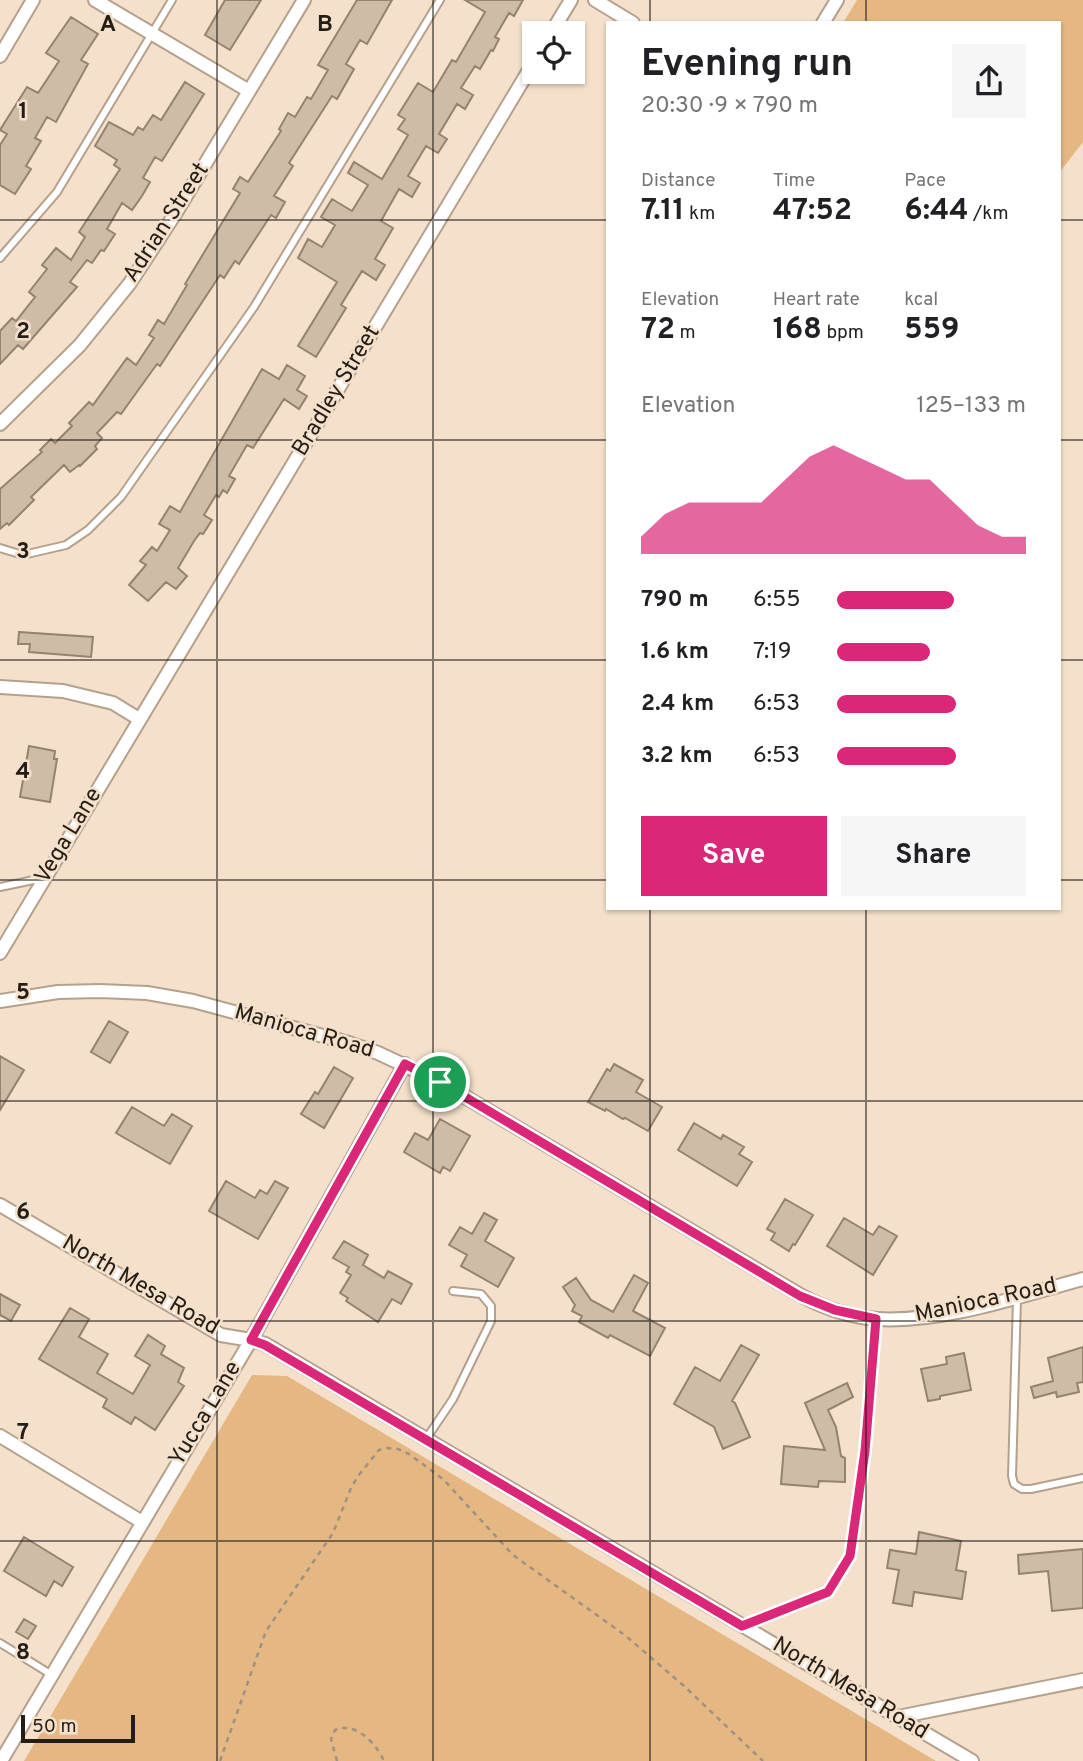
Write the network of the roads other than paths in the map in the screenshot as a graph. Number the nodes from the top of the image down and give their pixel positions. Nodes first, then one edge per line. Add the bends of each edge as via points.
1 (33, 0) edge
2 (95, 0) edge
3 (173, 0) edge
4 (304, 0) edge
5 (440, 0) edge
6 (571, 0) edge
7 (595, 0) edge
8 (837, 0) edge
9 (558, 21) edge
10 (630, 21) edge
11 (824, 21) edge
12 (152, 34) junction
13 (0, 56) edge
14 (522, 82) edge
15 (249, 91) junction
16 (0, 258) edge
17 (0, 424) edge
18 (0, 548) edge
19 (0, 687) edge
20 (139, 719) junction
21 (44, 878) junction
22 (0, 887) edge
23 (0, 953) edge
24 (0, 1001) edge
25 (405, 1064) junction
26 (0, 1205) edge
27 (1083, 1279) edge
28 (453, 1291) dead end
29 (1017, 1296) junction
30 (876, 1319) junction
31 (251, 1340) junction
32 (0, 1436) edge
33 (426, 1440) junction
34 (1083, 1478) edge
35 (142, 1522) junction
36 (742, 1626) junction
37 (0, 1643) edge
38 (52, 1675) junction
39 (1083, 1680) edge
40 (898, 1717) junction
41 (1, 1761) edge
42 (972, 1761) edge

1 - 13 street
2 - 12 street
3 - 12 lane
4 - 15 street, Adrian Street
5 - 18 lane via 254,307 121,498 65,545 23,555
6 - 9 street
7 - 10 street
8 - 11 street
12 - 15 street
12 - 16 lane via 57,192
14 - 20 street, Bradley Street
15 - 17 street, Adrian Street via 130,283 79,345
19 - 20 street via 63,691 113,702
20 - 21 street, Vega Lane
21 - 22 lane
21 - 23 street, Vega Lane
24 - 25 street, Manioca Road via 58,992 147,993 271,1021
25 - 30 street, Manioca Road via 800,1296
25 - 31 street, Yucca Lane
26 - 31 street, North Mesa Road via 221,1335
27 - 29 street, Manioca Road
28 - 33 lane via 481,1294 491,1306 491,1321 453,1399
29 - 30 street, Manioca Road via 931,1316
29 - 34 lane via 1014,1484 1031,1489
30 - 36 lane via 850,1556 828,1592
31 - 33 street, North Mesa Road
31 - 35 street, Yucca Lane
32 - 35 street
33 - 36 street, North Mesa Road
35 - 38 street, Yucca Lane
36 - 40 street, North Mesa Road
37 - 38 lane
38 - 41 street, Yucca Lane
39 - 40 street
40 - 42 street, North Mesa Road

